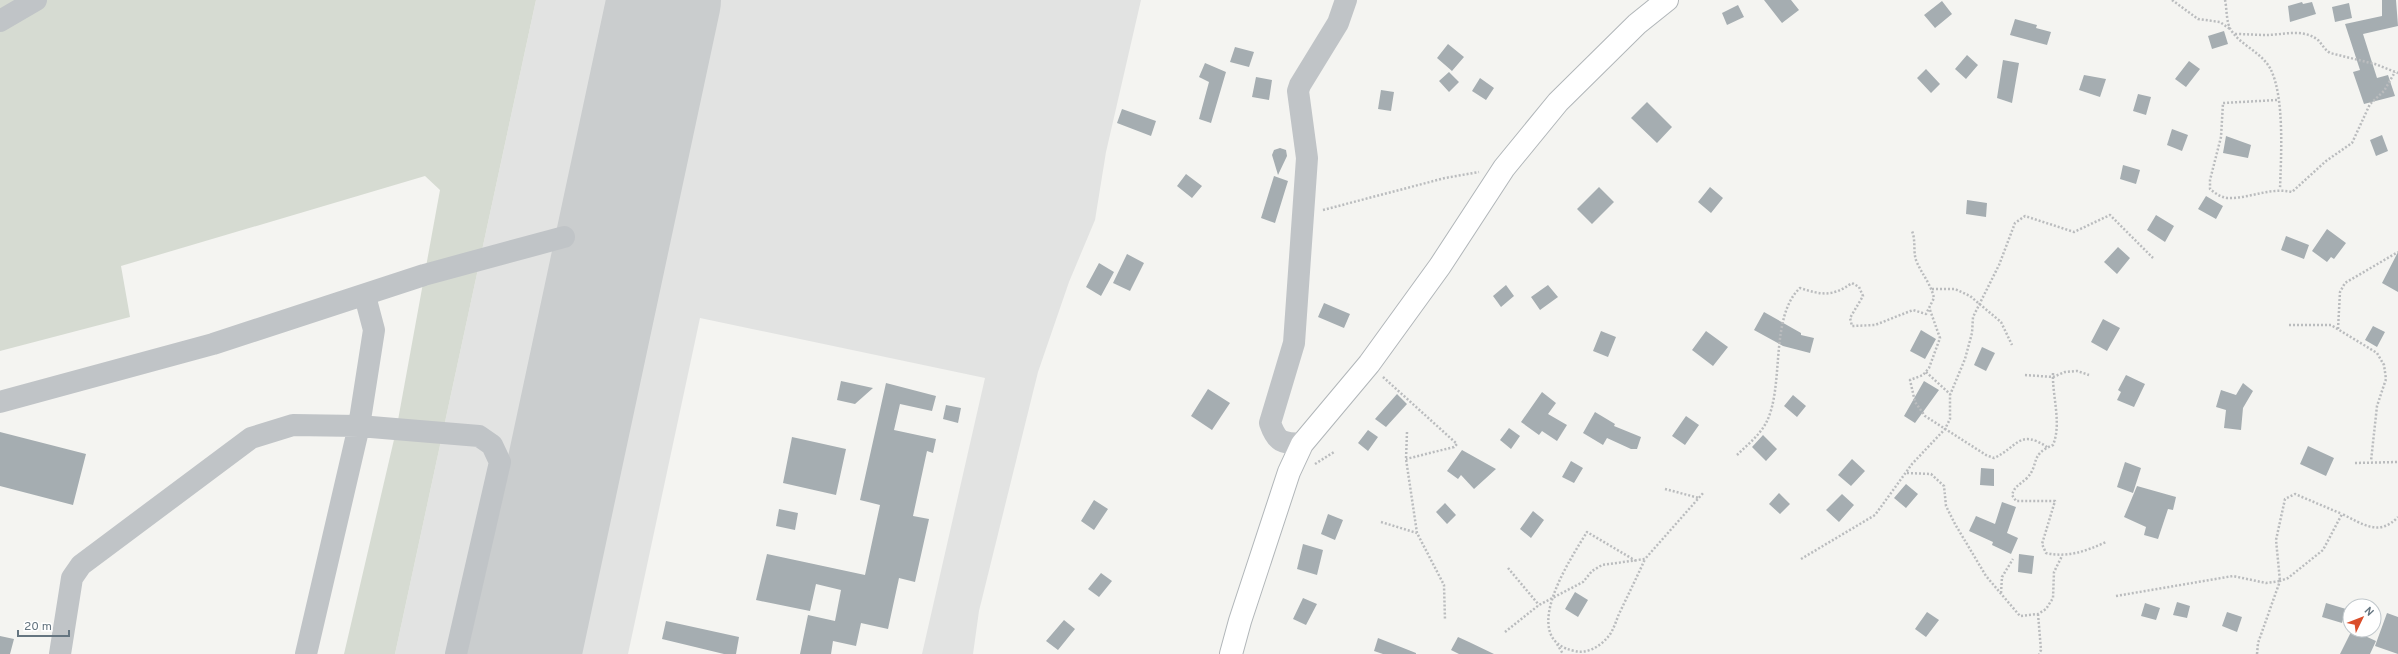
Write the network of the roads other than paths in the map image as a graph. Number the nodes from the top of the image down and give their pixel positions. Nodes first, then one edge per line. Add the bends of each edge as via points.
1 (36, 0) edge
2 (1346, 0) edge
3 (1667, 0) edge
4 (0, 21) edge
5 (564, 237) dead end
6 (365, 296) junction
7 (0, 402) edge
8 (359, 426) junction
9 (1302, 444) junction
10 (60, 654) edge
11 (306, 654) edge
12 (456, 654) edge
13 (1231, 654) edge

1 - 4 street
2 - 9 street via 1338,23 1298,91 1307,148 1294,343 1270,423 1274,434 1283,443
3 - 9 main road via 1637,24 1565,93 1504,168 1440,266 1369,364
5 - 6 street via 424,275
6 - 7 street via 213,344
6 - 8 street via 374,330
8 - 10 street via 293,425 251,438 81,565 72,578
8 - 11 street
8 - 12 street via 478,436 492,445 500,462
9 - 13 main road via 1289,472

